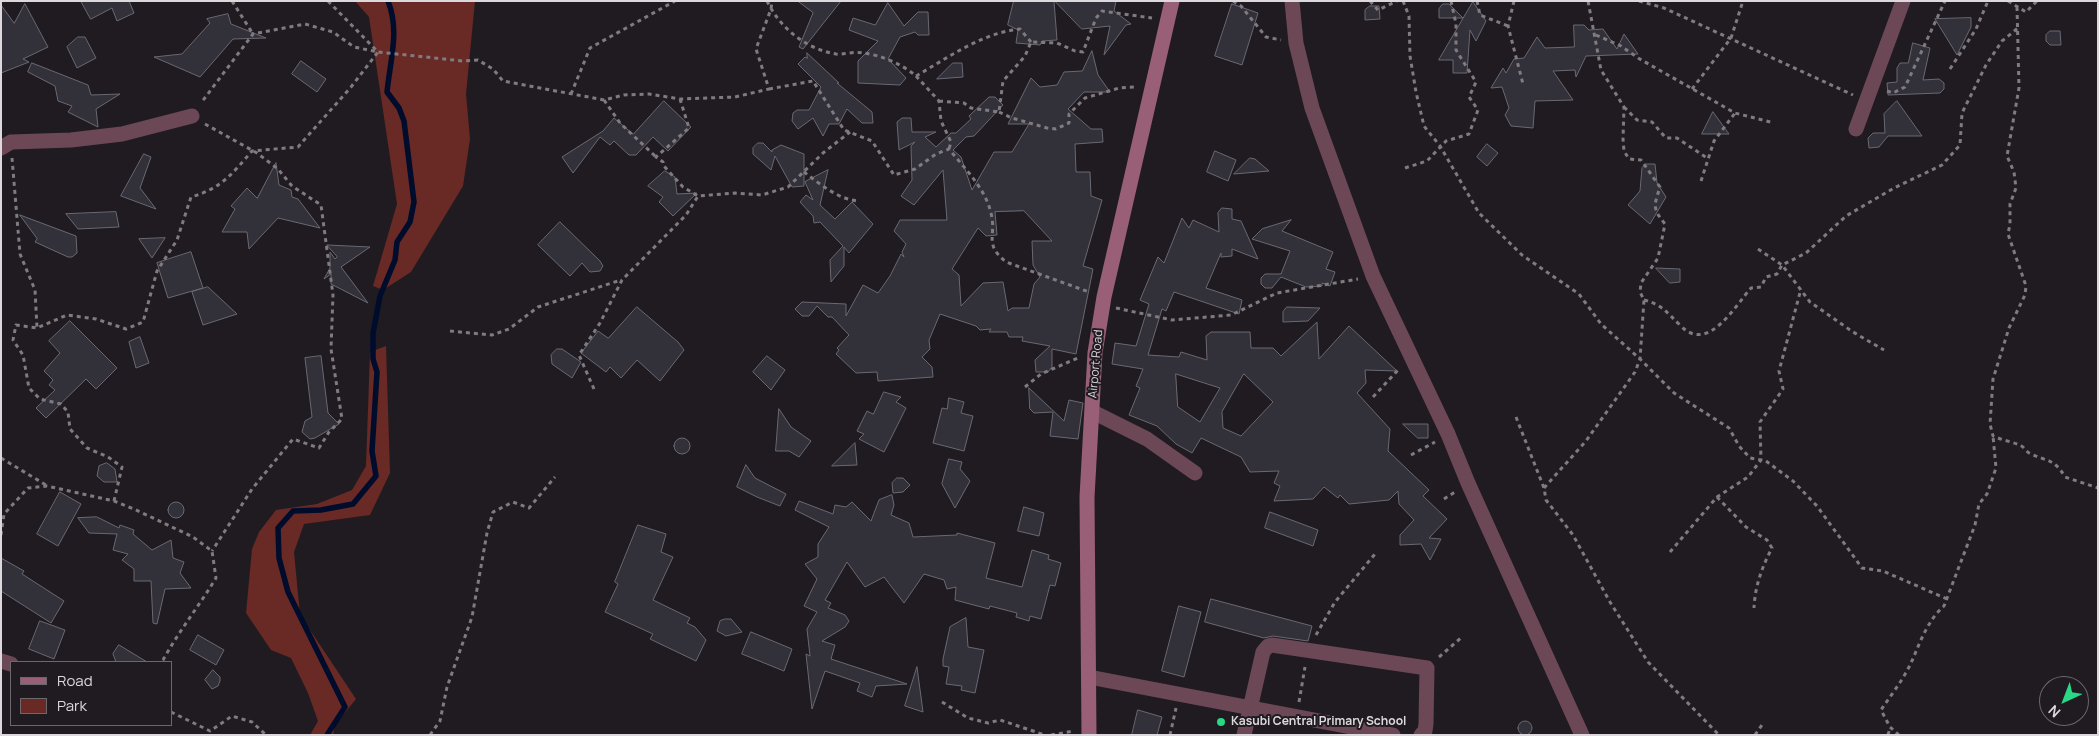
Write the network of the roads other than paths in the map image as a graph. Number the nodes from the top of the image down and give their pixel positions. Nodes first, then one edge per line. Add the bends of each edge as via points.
1 (1172, 1) edge
2 (1292, 1) edge
3 (1904, 1) edge
4 (192, 116) road end
5 (1856, 129) dead end
6 (6, 145) edge
7 (1093, 412) junction
8 (1195, 473) dead end
9 (1089, 677) junction
10 (1250, 708) junction
11 (1089, 732) edge
12 (1244, 735) edge
13 (1393, 735) edge
14 (1421, 735) edge
15 (1582, 735) edge

1 - 7 street, Airport Road via 1103,301 1095,353
2 - 15 street via 1296,43 1312,108 1373,276 1448,434
3 - 5 street
4 - 6 street via 122,134
7 - 8 street via 1146,439
7 - 9 street, Airport Road via 1087,497
9 - 10 street
9 - 11 street, Airport Road
10 - 12 street
10 - 13 street
10 - 14 street via 1263,652 1268,646 1427,668 1426,724

